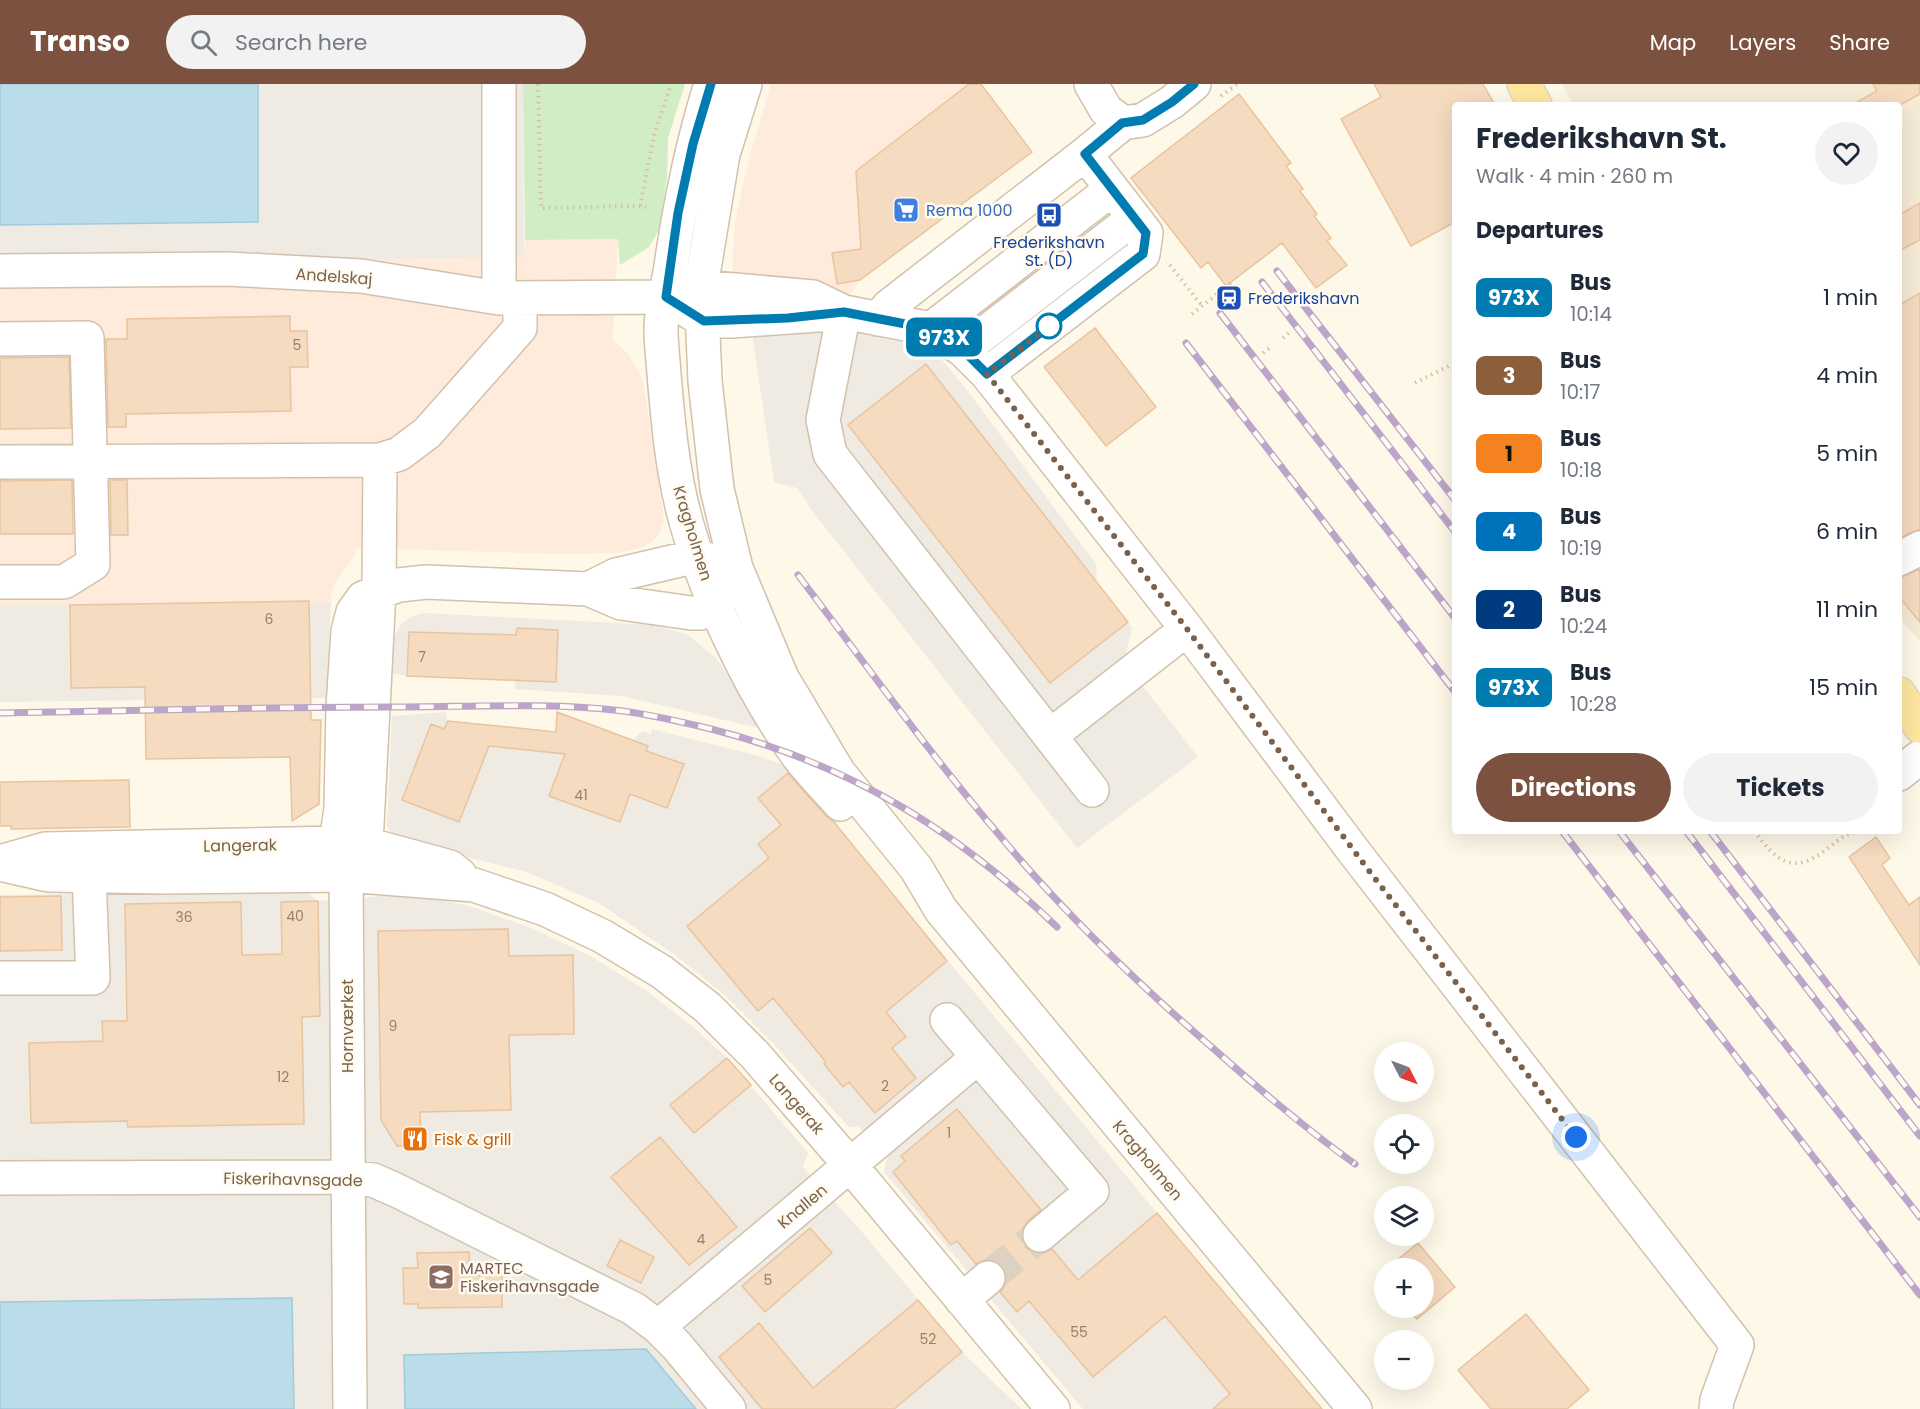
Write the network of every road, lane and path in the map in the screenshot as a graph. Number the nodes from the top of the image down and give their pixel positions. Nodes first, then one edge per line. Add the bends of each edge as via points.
1 (499, 84) edge
2 (538, 84) edge
3 (671, 84) edge
4 (711, 84) edge
5 (745, 84) edge
6 (1092, 84) edge
7 (1194, 84) edge
8 (1524, 84) edge
9 (1533, 102) edge
10 (1122, 123) junction
11 (1085, 154) junction
12 (1112, 189) junction
13 (1140, 225) junction
14 (0, 271) edge
15 (1232, 284) dead end
16 (701, 287) junction
17 (666, 297) junction
18 (509, 298) junction
19 (1202, 306) junction
20 (844, 312) junction
21 (1192, 314) dead end
22 (878, 319) junction
23 (704, 321) junction
24 (931, 329) junction
25 (1291, 331) dead end
26 (1283, 338) dead end
27 (0, 339) edge
28 (1272, 346) dead end
29 (963, 350) junction
30 (1263, 353) dead end
31 (1452, 364) edge
32 (987, 374) junction
33 (1415, 383) dead end
34 (380, 460) junction
35 (0, 462) edge
36 (91, 462) junction
37 (1920, 548) edge
38 (698, 556) junction
39 (1902, 558) edge
40 (736, 568) junction
41 (0, 582) edge
42 (588, 589) junction
43 (379, 591) junction
44 (716, 607) junction
45 (1187, 629) junction
46 (1902, 684) edge
47 (1902, 699) edge
48 (1920, 700) edge
49 (1920, 726) edge
50 (1050, 736) junction
51 (1920, 757) edge
52 (1902, 772) edge
53 (1092, 790) dead end
54 (1756, 834) edge
55 (1845, 834) edge
56 (351, 844) junction
57 (0, 863) edge
58 (346, 875) junction
59 (89, 876) junction
60 (474, 885) junction
61 (941, 910) junction
62 (0, 978) edge
63 (947, 1020) dead end
64 (978, 1057) junction
65 (850, 1165) junction
66 (348, 1177) junction
67 (0, 1178) edge
68 (1040, 1235) tunnel mouth
69 (988, 1278) tunnel mouth
70 (962, 1300) junction
71 (658, 1327) junction
72 (350, 1409) edge
73 (729, 1409) edge
74 (1053, 1409) edge
75 (1355, 1409) edge
76 (1716, 1409) edge

1 - 18 street
2 - 3 path via 541,208 640,207 654,135
4 - 17 street, Kragholmen via 678,213
5 - 16 street, Kragholmen via 723,154
6 - 10 street via 1106,110
7 - 10 street via 1143,120
8 - 9 main road
10 - 11 street
11 - 12 street
11 - 22 street via 889,306
12 - 13 street
12 - 24 street
13 - 19 path
13 - 29 street
13 - 32 street via 1143,254
14 - 18 street, Andelskaj via 228,269 361,276
15 - 19 path
16 - 17 street, Andelskaj
16 - 20 street via 813,297
16 - 23 street, Kragholmen
17 - 18 street, Andelskaj
17 - 23 street
17 - 38 street, Kragholmen via 661,327 668,426 684,514
18 - 34 street via 520,328 427,433 399,454
19 - 21 path
20 - 22 street
20 - 23 street
20 - 50 street via 823,420 830,454
22 - 24 street
23 - 40 street, Kragholmen via 714,471
24 - 29 street
25 - 26 path
27 - 36 street via 87,338
28 - 30 path
29 - 32 street
31 - 33 path
32 - 45 street
34 - 36 street
34 - 43 street
35 - 36 street
36 - 41 street via 93,564 64,582
37 - 39 street
38 - 40 street
38 - 42 street via 616,575
38 - 44 street, Kragholmen
40 - 44 street
40 - 61 street, Kragholmen via 793,698 839,773 916,868
42 - 43 street via 426,582
42 - 44 street via 621,603 691,613
43 - 56 street
44 - 61 street, Kragholmen via 760,696 798,756 904,880
45 - 50 street
45 - 76 street via 1737,1345
46 - 48 main road
47 - 49 main road
50 - 53 street
51 - 52 street
54 - 55 path via 1777,857 1799,863 1809,861
56 - 57 street, Langerak via 45,849
56 - 58 street
56 - 60 street, Langerak via 450,867
57 - 59 street, Langerak via 48,875
58 - 59 street, Langerak
58 - 60 street, Langerak
58 - 66 street, Hornværket
59 - 62 street via 93,978
60 - 65 street, Langerak via 545,909 602,936 662,972 708,1008 755,1055
61 - 75 street, Kragholmen
63 - 64 street
64 - 65 street, Knallen
64 - 68 street via 1092,1191
65 - 70 street, Langerak
65 - 71 street, Knallen
66 - 67 street, Fiskerihavnsgade
66 - 71 street, Fiskerihavnsgade via 373,1180 396,1190 634,1309
66 - 72 street, Hornværket
69 - 70 street
70 - 74 street, Langerak
71 - 73 street, Fiskerihavnsgade

